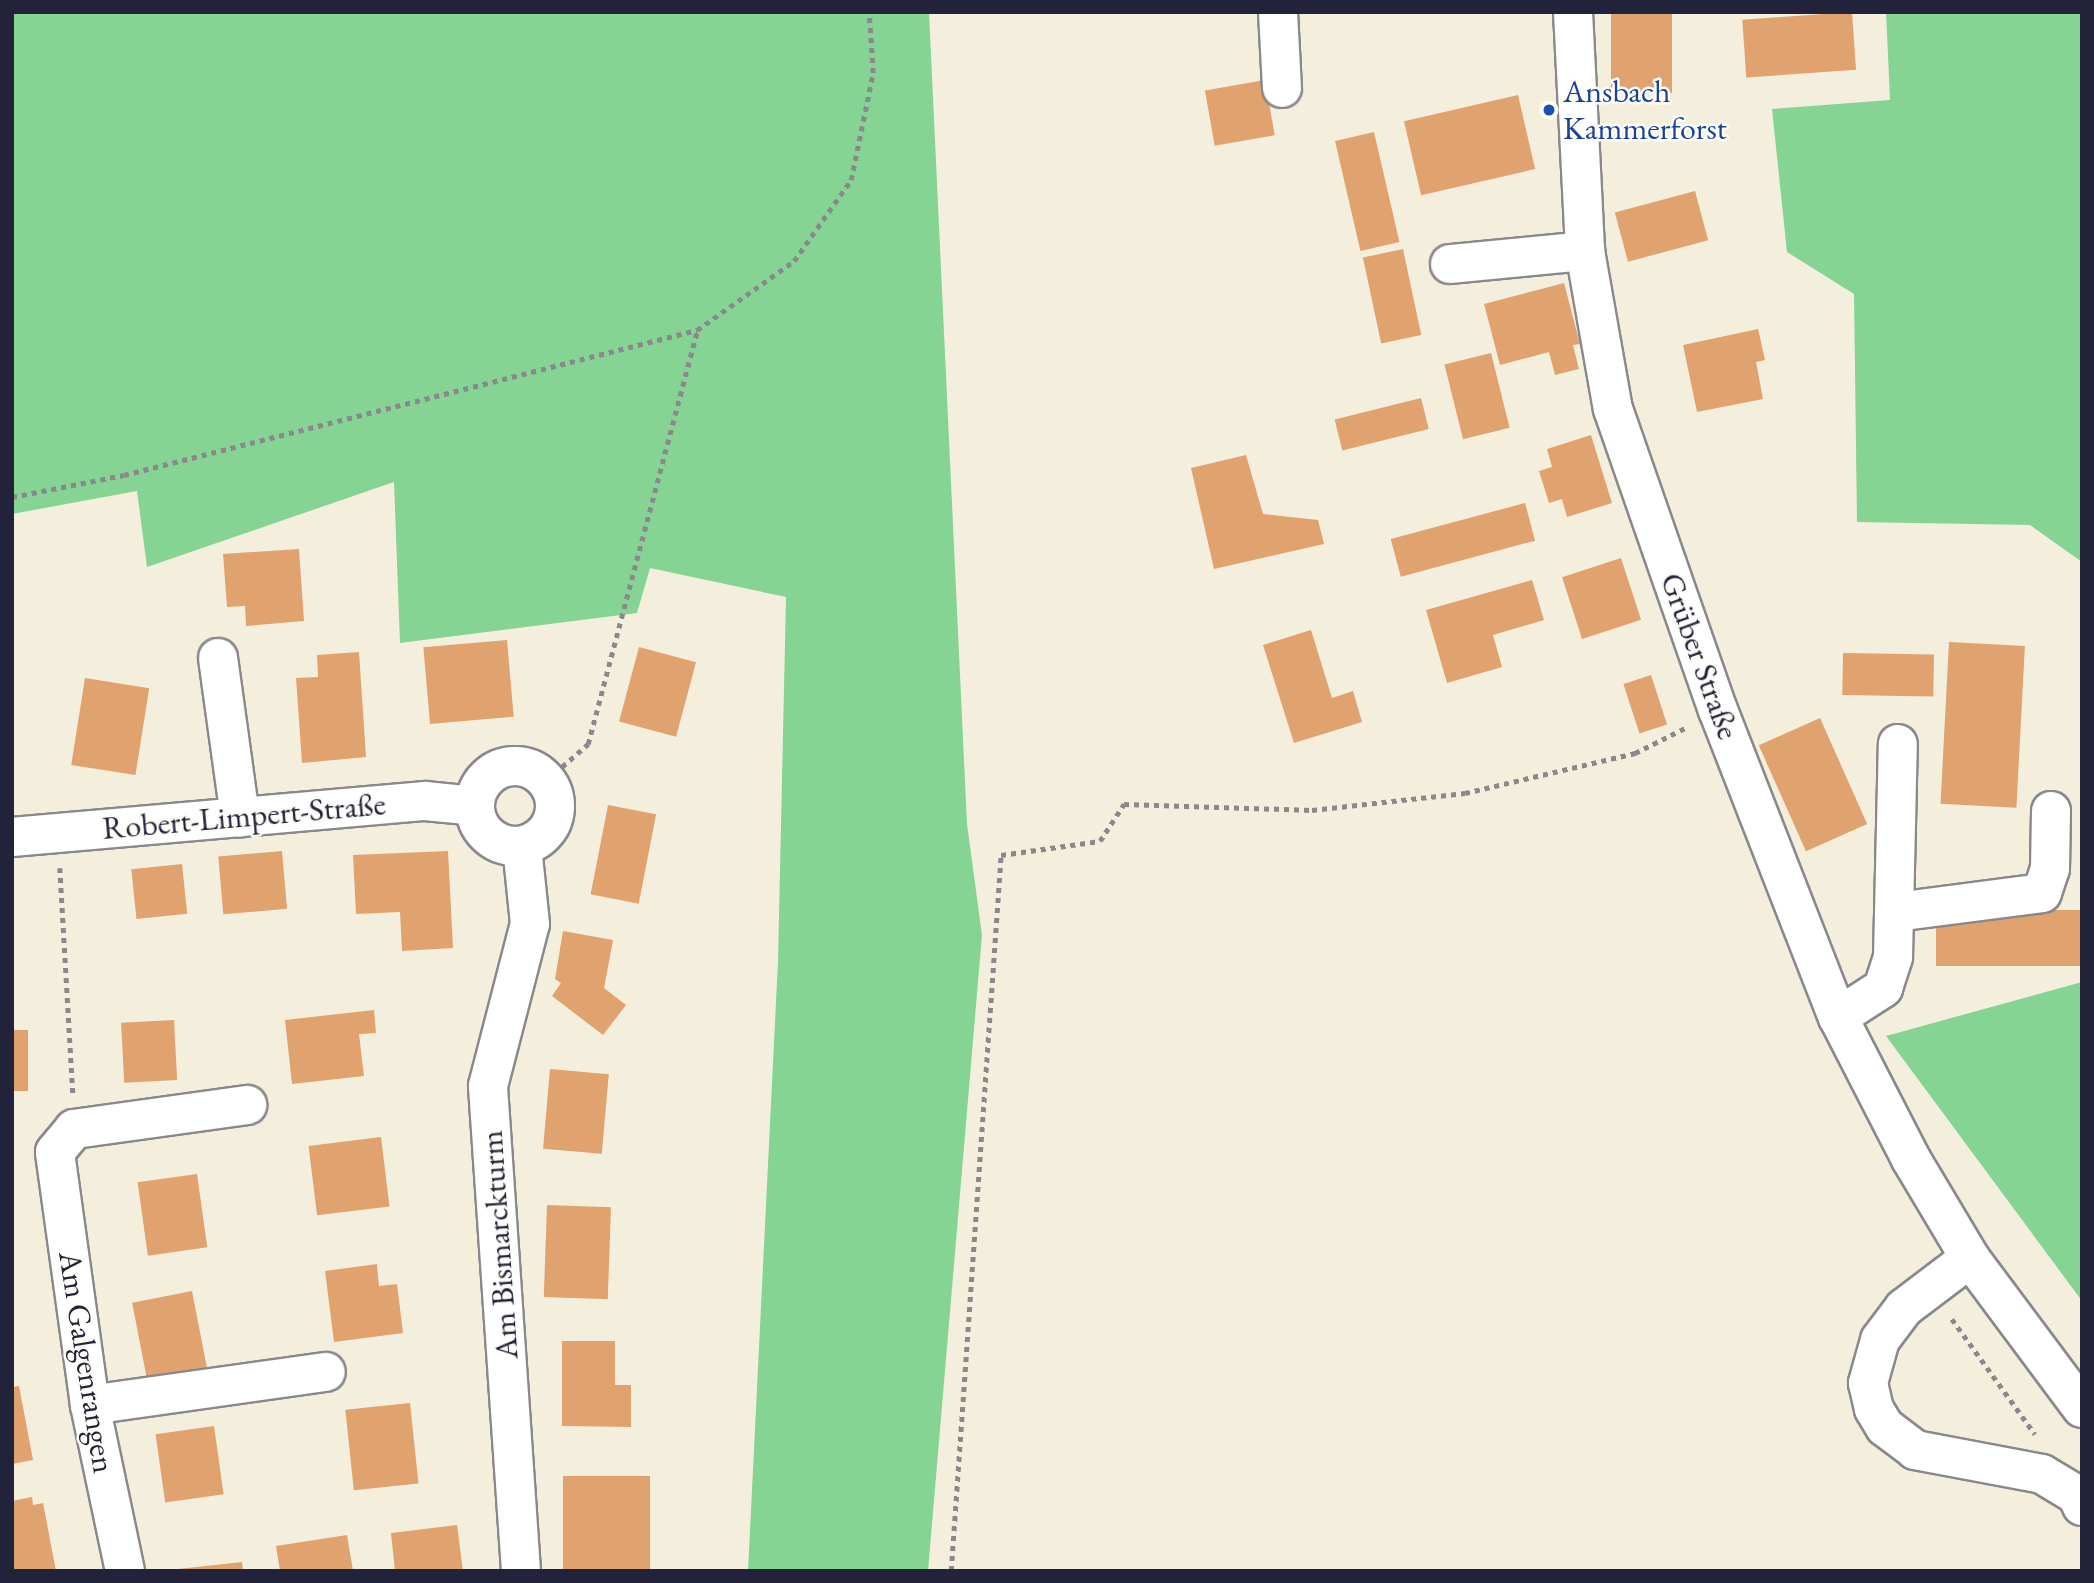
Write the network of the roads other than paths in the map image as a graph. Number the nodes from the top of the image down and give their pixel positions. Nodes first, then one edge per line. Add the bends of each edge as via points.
1 (1278, 12) edge
2 (1573, 12) edge
3 (1282, 88) dead end
4 (1585, 251) junction
5 (1450, 264) dead end
6 (218, 658) dead end
7 (1898, 744) dead end
8 (475, 806) junction
9 (2051, 811) dead end
10 (240, 817) junction
11 (12, 837) edge
12 (522, 846) junction
13 (1896, 912) junction
14 (1838, 1017) junction
15 (247, 1105) dead end
16 (1970, 1258) junction
17 (326, 1372) dead end
18 (90, 1405) junction
19 (2082, 1408) edge
20 (2082, 1506) edge
21 (124, 1571) edge
22 (521, 1571) edge

1 - 3 street
2 - 4 street, Grüber Straße
4 - 5 street
4 - 14 street, Grüber Straße via 1613,409 1718,710
6 - 10 street
7 - 13 street
8 - 10 street, Robert-Limpert-Straße via 425,800
8 - 12 street via 484,832 508,846
8 - 12 street via 477,792 495,771 523,766 547,780 554,792 553,820 547,832
9 - 13 street via 2050,869 2042,893
10 - 11 street, Robert-Limpert-Straße
12 - 22 street, Am Bismarckturm via 530,924 488,1086
13 - 14 street via 1894,957 1883,988
14 - 16 street, Grüber Straße via 1911,1159
15 - 18 street, Am Galgenrangen via 64,1141
16 - 19 street, Grüber Straße
16 - 20 street via 1903,1308 1872,1360 1868,1383 1874,1409 1885,1427 1914,1450 2042,1474 2077,1495
17 - 18 street
18 - 21 street, Am Galgenrangen

